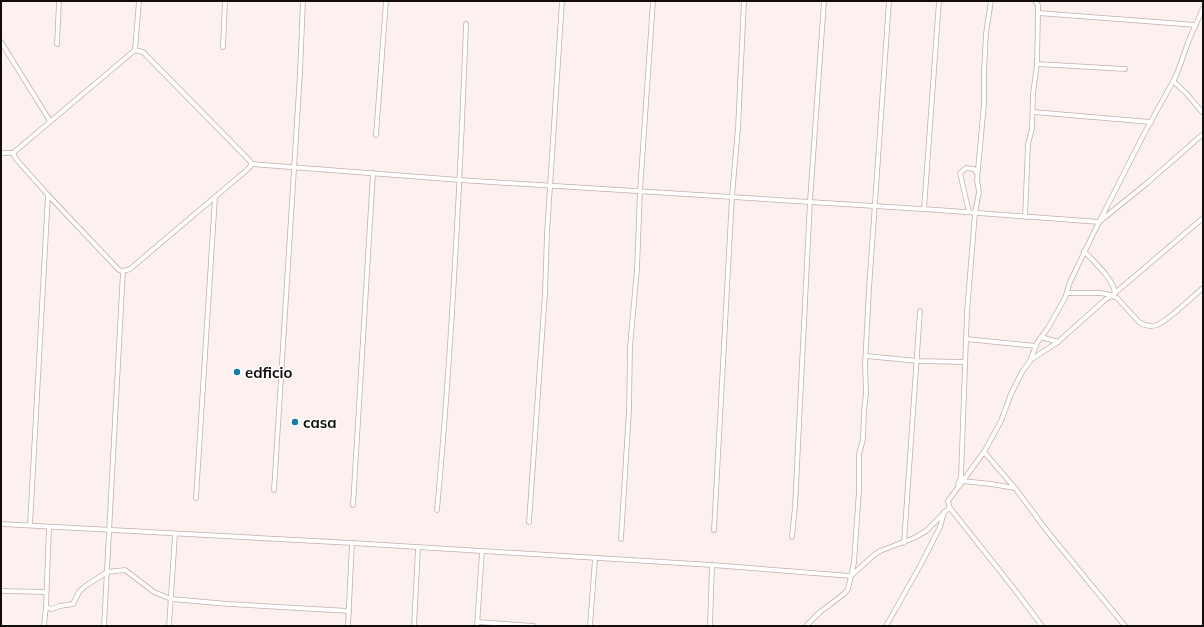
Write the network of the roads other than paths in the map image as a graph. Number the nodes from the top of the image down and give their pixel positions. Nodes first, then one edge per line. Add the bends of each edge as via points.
1 (59, 1) edge
2 (139, 1) edge
3 (225, 1) edge
4 (303, 1) edge
5 (386, 1) edge
6 (562, 1) edge
7 (653, 1) edge
8 (744, 1) edge
9 (824, 1) edge
10 (889, 1) edge
11 (939, 1) edge
12 (992, 1) edge
13 (1035, 1) edge
14 (1203, 8) edge
15 (1038, 13) junction
16 (466, 24) dead end
17 (1196, 25) junction
18 (1, 42) edge
19 (57, 44) dead end
20 (223, 47) dead end
21 (135, 50) junction
22 (1037, 64) junction
23 (1125, 69) dead end
24 (1173, 81) junction
25 (1033, 112) junction
26 (1203, 113) edge
27 (50, 121) junction
28 (1151, 122) junction
29 (1203, 134) edge
30 (376, 135) dead end
31 (1, 153) edge
32 (12, 153) junction
33 (252, 164) junction
34 (294, 168) junction
35 (373, 173) junction
36 (978, 173) junction
37 (460, 180) junction
38 (551, 185) junction
39 (640, 190) junction
40 (48, 195) junction
41 (732, 196) junction
42 (215, 197) junction
43 (810, 201) junction
44 (874, 205) junction
45 (924, 209) junction
46 (969, 212) junction
47 (975, 213) junction
48 (1025, 217) junction
49 (1203, 218) edge
50 (1099, 222) junction
51 (1084, 251) junction
52 (123, 271) junction
53 (1203, 288) edge
54 (1067, 294) junction
55 (1114, 295) junction
56 (920, 311) dead end
57 (1041, 337) junction
58 (966, 339) junction
59 (1058, 342) junction
60 (1036, 346) junction
61 (866, 356) junction
62 (1031, 359) junction
63 (918, 361) junction
64 (964, 362) junction
65 (984, 452) junction
66 (963, 481) junction
67 (958, 487) junction
68 (1015, 488) junction
69 (274, 490) dead end
70 (196, 498) dead end
71 (353, 505) dead end
72 (950, 508) junction
73 (437, 510) dead end
74 (944, 512) junction
75 (529, 522) dead end
76 (1, 524) edge
77 (30, 525) junction
78 (49, 527) junction
79 (109, 530) junction
80 (714, 530) dead end
81 (174, 534) junction
82 (792, 537) dead end
83 (621, 539) dead end
84 (352, 543) junction
85 (904, 543) junction
86 (418, 548) junction
87 (482, 552) junction
88 (596, 559) junction
89 (712, 565) junction
90 (107, 572) junction
91 (852, 576) junction
92 (1, 591) edge
93 (45, 592) junction
94 (170, 599) junction
95 (46, 607) junction
96 (349, 610) junction
97 (477, 624) edge
98 (44, 626) edge
99 (104, 626) edge
100 (169, 626) edge
101 (348, 626) edge
102 (414, 626) edge
103 (534, 626) edge
104 (590, 626) edge
105 (710, 626) edge
106 (806, 626) edge
107 (886, 626) edge
108 (1042, 626) edge
109 (1125, 626) edge

1 - 19 street
2 - 21 street
3 - 20 street
4 - 34 street
5 - 30 street
6 - 38 street
7 - 39 street
8 - 41 street
9 - 43 street
10 - 44 street
11 - 45 street
12 - 36 street via 986,33 984,104
13 - 15 street
14 - 17 street
15 - 17 street
15 - 22 street
16 - 37 street
17 - 24 street
18 - 27 street
21 - 27 street
21 - 33 street via 143,52
22 - 23 street
22 - 25 street
24 - 26 street
24 - 28 street
25 - 28 street
25 - 48 street via 1032,133 1028,144
27 - 32 street
28 - 50 street
29 - 50 street
31 - 32 street
32 - 40 street
33 - 34 street
33 - 42 street
34 - 35 street
34 - 69 street
35 - 37 street
35 - 71 street
36 - 46 street via 974,169 966,168 960,173
36 - 47 street via 979,192
37 - 38 street
37 - 73 street via 445,430
38 - 39 street
38 - 75 street
39 - 41 street
39 - 83 street
40 - 52 street via 119,270
40 - 77 street
41 - 43 street
41 - 80 street
42 - 52 street via 130,269
42 - 70 street
43 - 44 street
43 - 82 street
44 - 45 street
44 - 61 street
45 - 46 street
46 - 47 street
47 - 48 street
47 - 58 street
48 - 50 street
49 - 55 street
50 - 51 street
51 - 54 street
51 - 55 street via 1110,280
52 - 79 street
53 - 55 street via 1154,326 1139,322
54 - 55 street via 1085,292
54 - 57 street
55 - 59 street via 1106,299
56 - 63 street
57 - 59 street
57 - 60 street
58 - 60 street
58 - 64 street
59 - 62 street
60 - 62 street
61 - 63 street
61 - 91 street via 866,394
62 - 65 street via 1010,394 1001,421
63 - 64 street
63 - 85 street
64 - 67 street via 961,477
65 - 66 street
65 - 68 street
66 - 67 street
66 - 68 street
67 - 72 street via 948,501
68 - 109 street
72 - 74 street
72 - 108 street
74 - 85 street via 926,531
74 - 107 street via 940,527
76 - 77 street
77 - 78 street
78 - 79 street
78 - 93 street
79 - 81 street
79 - 90 street
81 - 84 street
81 - 94 street
84 - 86 street
84 - 96 street
85 - 91 street via 880,551
86 - 87 street
86 - 102 street
87 - 88 street
87 - 97 street
88 - 89 street
88 - 104 street
89 - 91 street
89 - 105 street
90 - 94 street via 125,570 154,592
90 - 95 street via 81,589 73,604 51,609
90 - 99 street
91 - 106 street via 844,594
92 - 93 street
93 - 95 street
94 - 96 street
94 - 100 street
95 - 98 street
96 - 101 street
97 - 103 street

